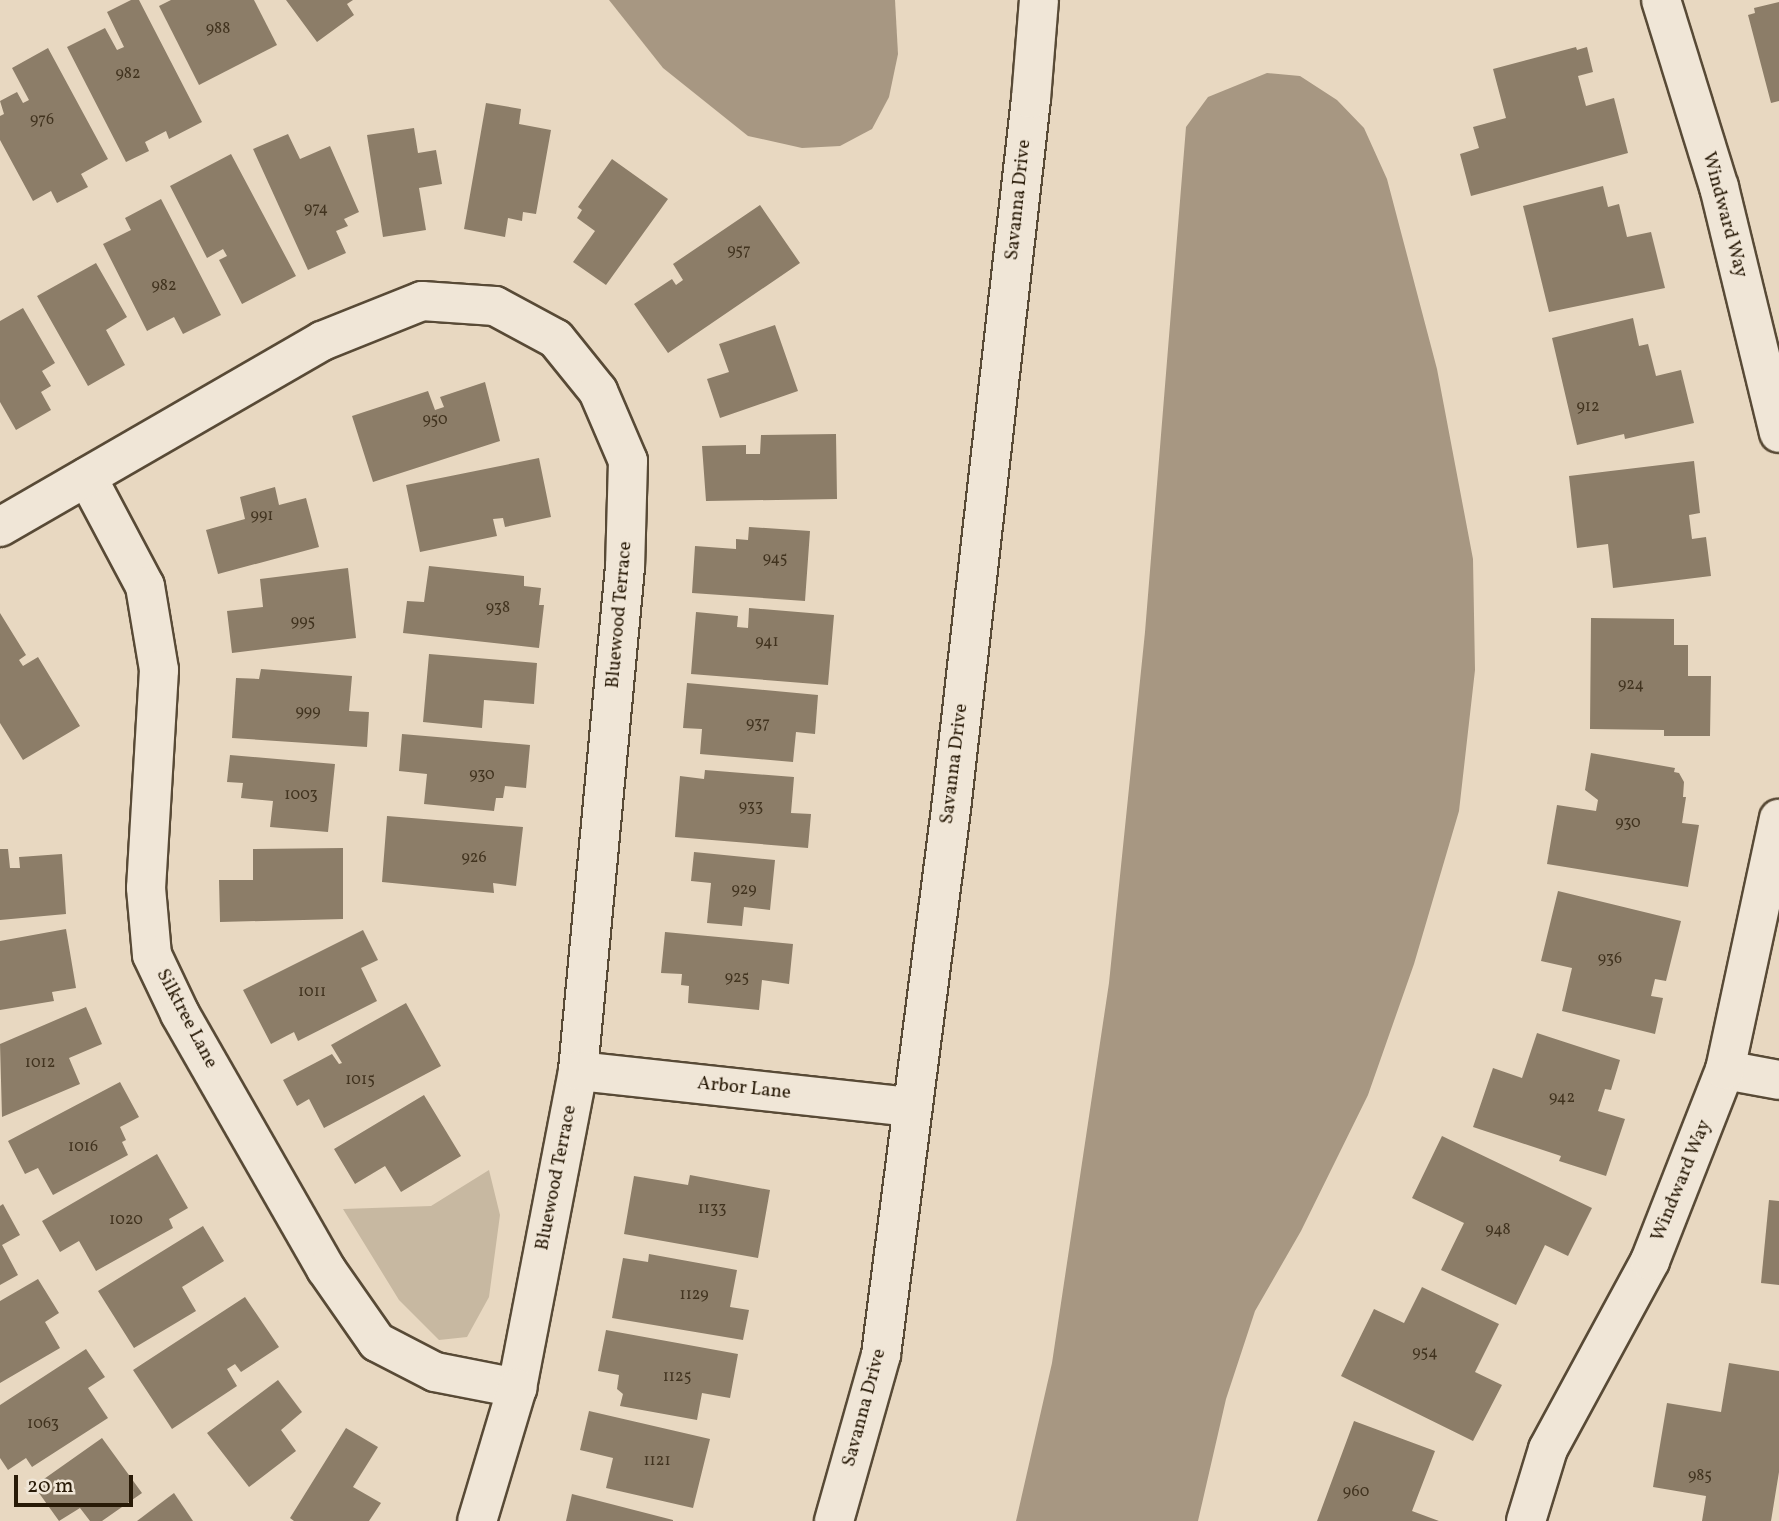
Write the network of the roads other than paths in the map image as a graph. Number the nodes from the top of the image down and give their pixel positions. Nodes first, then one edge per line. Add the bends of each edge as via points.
1 (1039, 0) edge
2 (1661, 0) edge
3 (1779, 433) edge
4 (87, 477) junction
5 (0, 527) edge
6 (1779, 819) edge
7 (1725, 1070) junction
8 (578, 1071) junction
9 (1779, 1080) edge
10 (911, 1107) junction
11 (517, 1388) junction
12 (477, 1521) edge
13 (834, 1521) edge
14 (1525, 1521) edge

1 - 10 street, Savanna Drive via 951,809
2 - 3 street, Windward Way via 1719,187
4 - 5 street, Bluewood Terrace
4 - 8 street, Bluewood Terrace via 322,341 422,301 495,306 556,340 598,391 628,461 625,567
4 - 11 street, Silktree Lane via 145,586 159,670 146,888 152,955 180,1014 326,1269 377,1342 435,1372
6 - 7 street, Windward Way
7 - 9 street
7 - 14 street, Windward Way via 1650,1261 1548,1449
8 - 10 street, Arbor Lane
8 - 11 street, Bluewood Terrace
10 - 13 street, Savanna Drive via 881,1356
11 - 12 street, Bluewood Terrace

